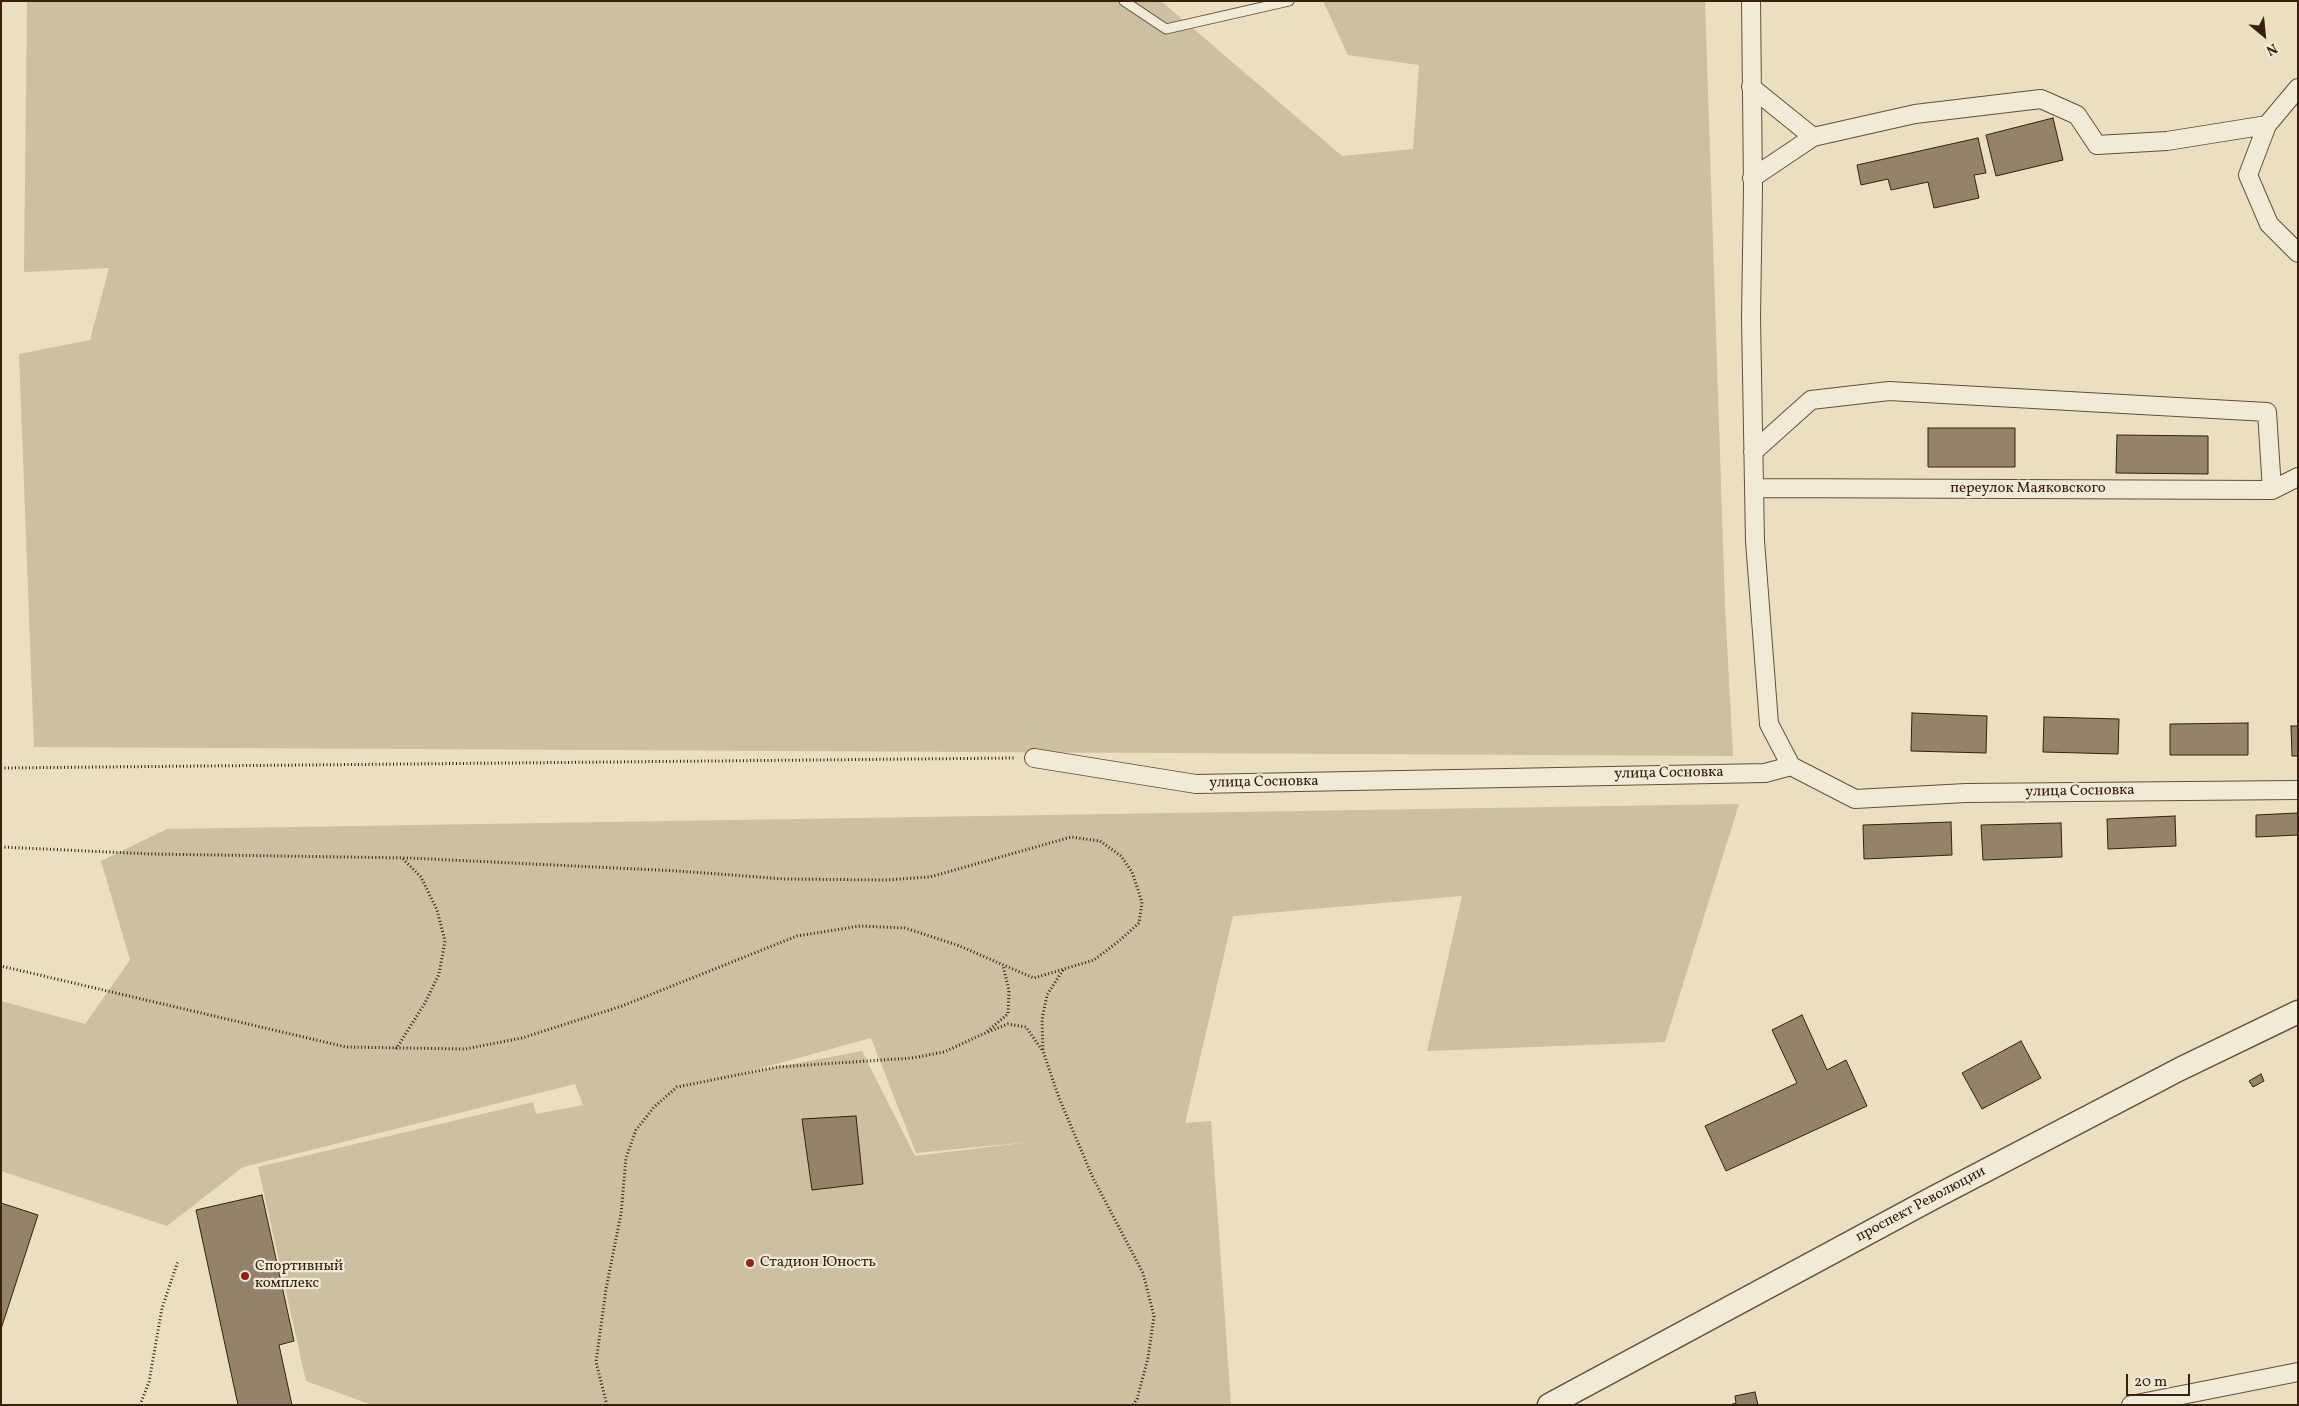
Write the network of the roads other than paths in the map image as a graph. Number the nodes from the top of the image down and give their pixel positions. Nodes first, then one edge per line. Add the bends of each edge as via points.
1 (1124, 1) edge
2 (1289, 1) edge
3 (1751, 1) edge
4 (1752, 88) junction
5 (2298, 88) edge
6 (2267, 125) junction
7 (1813, 137) junction
8 (1752, 178) junction
9 (2298, 253) edge
10 (1753, 452) junction
11 (2298, 477) edge
12 (1754, 488) junction
13 (2272, 490) junction
14 (1034, 758) road end
15 (1791, 766) junction
16 (2298, 790) edge
17 (2298, 1012) edge
18 (2298, 1372) edge
19 (1549, 1405) edge
20 (2131, 1405) edge

1 - 2 lane via 1166,29
3 - 4 street
4 - 7 street
4 - 8 street
5 - 6 street
6 - 7 street via 2167,141 2097,145 2076,115 2041,99 1915,114
6 - 9 street via 2248,175 2269,224
7 - 8 street
8 - 10 street
10 - 12 street
10 - 13 street via 1811,400 1889,391 2267,412
11 - 13 street, переулок Маяковского
12 - 13 street, переулок Маяковского
12 - 15 street via 1768,724
14 - 15 street, улица Сосновка via 1196,784 1765,772
15 - 16 street, улица Сосновка via 1854,799 1966,793
17 - 19 street, проспект Революции via 1942,1194
18 - 20 street

